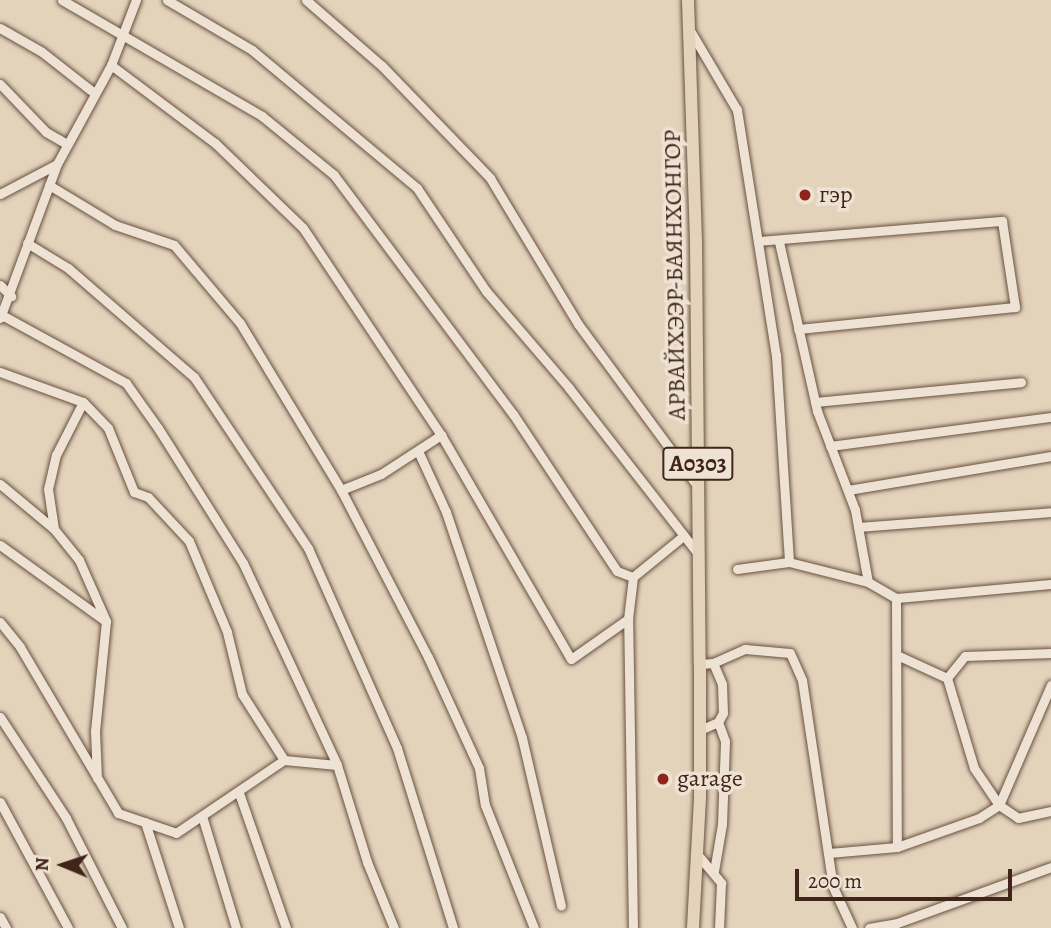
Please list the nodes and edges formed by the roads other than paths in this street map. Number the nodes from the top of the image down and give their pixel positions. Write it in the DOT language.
graph roads {
  1 [pos="62,0"];
  2 [pos="136,0"];
  3 [pos="167,0"];
  4 [pos="306,0"];
  5 [pos="688,0"];
  6 [pos="0,28"];
  7 [pos="691,32"];
  8 [pos="125,34"];
  9 [pos="111,65"];
  10 [pos="0,84"];
  11 [pos="93,92"];
  12 [pos="67,144"];
  13 [pos="57,164"];
  14 [pos="49,185"];
  15 [pos="0,194"];
  16 [pos="758,241"];
  17 [pos="779,242"];
  18 [pos="27,243"];
  19 [pos="0,285"];
  20 [pos="10,296"];
  21 [pos="1,316"];
  22 [pos="798,329"];
  23 [pos="0,372"];
  24 [pos="1021,382"];
  25 [pos="83,402"];
  26 [pos="815,402"];
  27 [pos="1051,417"];
  28 [pos="442,435"];
  29 [pos="830,446"];
  30 [pos="418,451"];
  31 [pos="1051,456"];
  32 [pos="0,484"];
  33 [pos="698,487"];
  34 [pos="341,490"];
  35 [pos="848,490"];
  36 [pos="1051,512"];
  37 [pos="858,527"];
  38 [pos="54,529"];
  39 [pos="682,537"];
  40 [pos="0,545"];
  41 [pos="699,555"];
  42 [pos="789,562"];
  43 [pos="737,569"];
  44 [pos="633,576"];
  45 [pos="868,582"];
  46 [pos="1051,583"];
  47 [pos="896,598"];
  48 [pos="628,619"];
  49 [pos="106,621"];
  50 [pos="0,622"];
  51 [pos="1051,653"];
  52 [pos="899,656"];
  53 [pos="706,663"];
  54 [pos="947,678"];
  55 [pos="1051,685"];
  56 [pos="0,717"];
  57 [pos="718,722"];
  58 [pos="700,730"];
  59 [pos="284,760"];
  60 [pos="337,765"];
  61 [pos="97,779"];
  62 [pos="239,793"];
  63 [pos="0,802"];
  64 [pos="999,804"];
  65 [pos="1051,811"];
  66 [pos="202,816"];
  67 [pos="145,822"];
  68 [pos="897,847"];
  69 [pos="829,853"];
  70 [pos="697,854"];
  71 [pos="1051,867"];
  72 [pos="714,871"];
  73 [pos="561,906"];
  74 [pos="0,917"];
  75 [pos="6,928"];
  76 [pos="68,928"];
  77 [pos="122,928"];
  78 [pos="179,928"];
  79 [pos="236,928"];
  80 [pos="286,928"];
  81 [pos="394,928"];
  82 [pos="453,928"];
  83 [pos="534,928"];
  84 [pos="633,928"];
  85 [pos="693,928"];
  86 [pos="719,928"];
  87 [pos="852,928"];
  88 [pos="869,928"];
  1 -- 8 [label="street"];
  2 -- 8 [label="street"];
  3 -- 39 [label="street"];
  4 -- 33 [label="street"];
  5 -- 7 [label="highway, АРВАЙХЭЭР-БАЯНХОНГОР / A0303"];
  6 -- 11 [label="street"];
  7 -- 16 [label="street"];
  7 -- 33 [label="highway, АРВАЙХЭЭР-БАЯНХОНГОР / A0303"];
  8 -- 9 [label="street"];
  8 -- 44 [label="street"];
  9 -- 11 [label="street"];
  9 -- 28 [label="street"];
  10 -- 12 [label="street"];
  11 -- 12 [label="street"];
  12 -- 13 [label="street"];
  13 -- 14 [label="street"];
  13 -- 15 [label="street"];
  14 -- 18 [label="street"];
  14 -- 34 [label="street"];
  16 -- 17 [label="street"];
  16 -- 42 [label="street"];
  17 -- 22 [label="street"];
  17 -- 22 [label="street"];
  18 -- 20 [label="street"];
  18 -- 82 [label="street"];
  19 -- 20 [label="street"];
  20 -- 21 [label="street"];
  21 -- 60 [label="street"];
  22 -- 26 [label="street"];
  23 -- 25 [label="street"];
  24 -- 26 [label="street"];
  25 -- 38 [label="street"];
  25 -- 59 [label="street"];
  26 -- 29 [label="street"];
  27 -- 29 [label="street"];
  28 -- 30 [label="street"];
  28 -- 48 [label="street"];
  29 -- 35 [label="street"];
  30 -- 34 [label="street"];
  30 -- 73 [label="street"];
  31 -- 35 [label="street"];
  32 -- 38 [label="street"];
  33 -- 41 [label="highway, АРВАЙХЭЭР-БАЯНХОНГОР / A0303"];
  34 -- 83 [label="street"];
  35 -- 37 [label="street"];
  36 -- 37 [label="street"];
  37 -- 45 [label="street"];
  38 -- 49 [label="street"];
  39 -- 41 [label="street"];
  39 -- 44 [label="street"];
  40 -- 49 [label="street"];
  41 -- 53 [label="highway, АРВАЙХЭЭР-БАЯНХОНГОР / A0303"];
  42 -- 43 [label="street"];
  42 -- 45 [label="street"];
  44 -- 48 [label="street"];
  45 -- 47 [label="street"];
  46 -- 47 [label="street"];
  47 -- 52 [label="street"];
  48 -- 84 [label="street"];
  49 -- 61 [label="street"];
  50 -- 61 [label="street"];
  51 -- 54 [label="street"];
  52 -- 54 [label="street"];
  52 -- 68 [label="street"];
  53 -- 57 [label="street"];
  53 -- 58 [label="highway, АРВАЙХЭЭР-БАЯНХОНГОР / A0303"];
  53 -- 69 [label="street"];
  54 -- 64 [label="street"];
  55 -- 64 [label="street"];
  56 -- 77 [label="street"];
  57 -- 58 [label="street"];
  57 -- 72 [label="street"];
  58 -- 70 [label="highway, АРВАЙХЭЭР-БАЯНХОНГОР / A0303"];
  59 -- 60 [label="street"];
  59 -- 62 [label="street"];
  60 -- 81 [label="street"];
  61 -- 67 [label="street"];
  62 -- 66 [label="street"];
  62 -- 80 [label="street"];
  63 -- 76 [label="street"];
  64 -- 65 [label="street"];
  64 -- 68 [label="street"];
  66 -- 67 [label="street"];
  66 -- 79 [label="street"];
  67 -- 78 [label="street"];
  68 -- 69 [label="street"];
  69 -- 87 [label="street"];
  70 -- 72 [label="street"];
  70 -- 85 [label="highway, АРВАЙХЭЭР-БАЯНХОНГОР / A0303"];
  71 -- 88 [label="street"];
  72 -- 86 [label="street"];
  74 -- 75 [label="street"];
}
